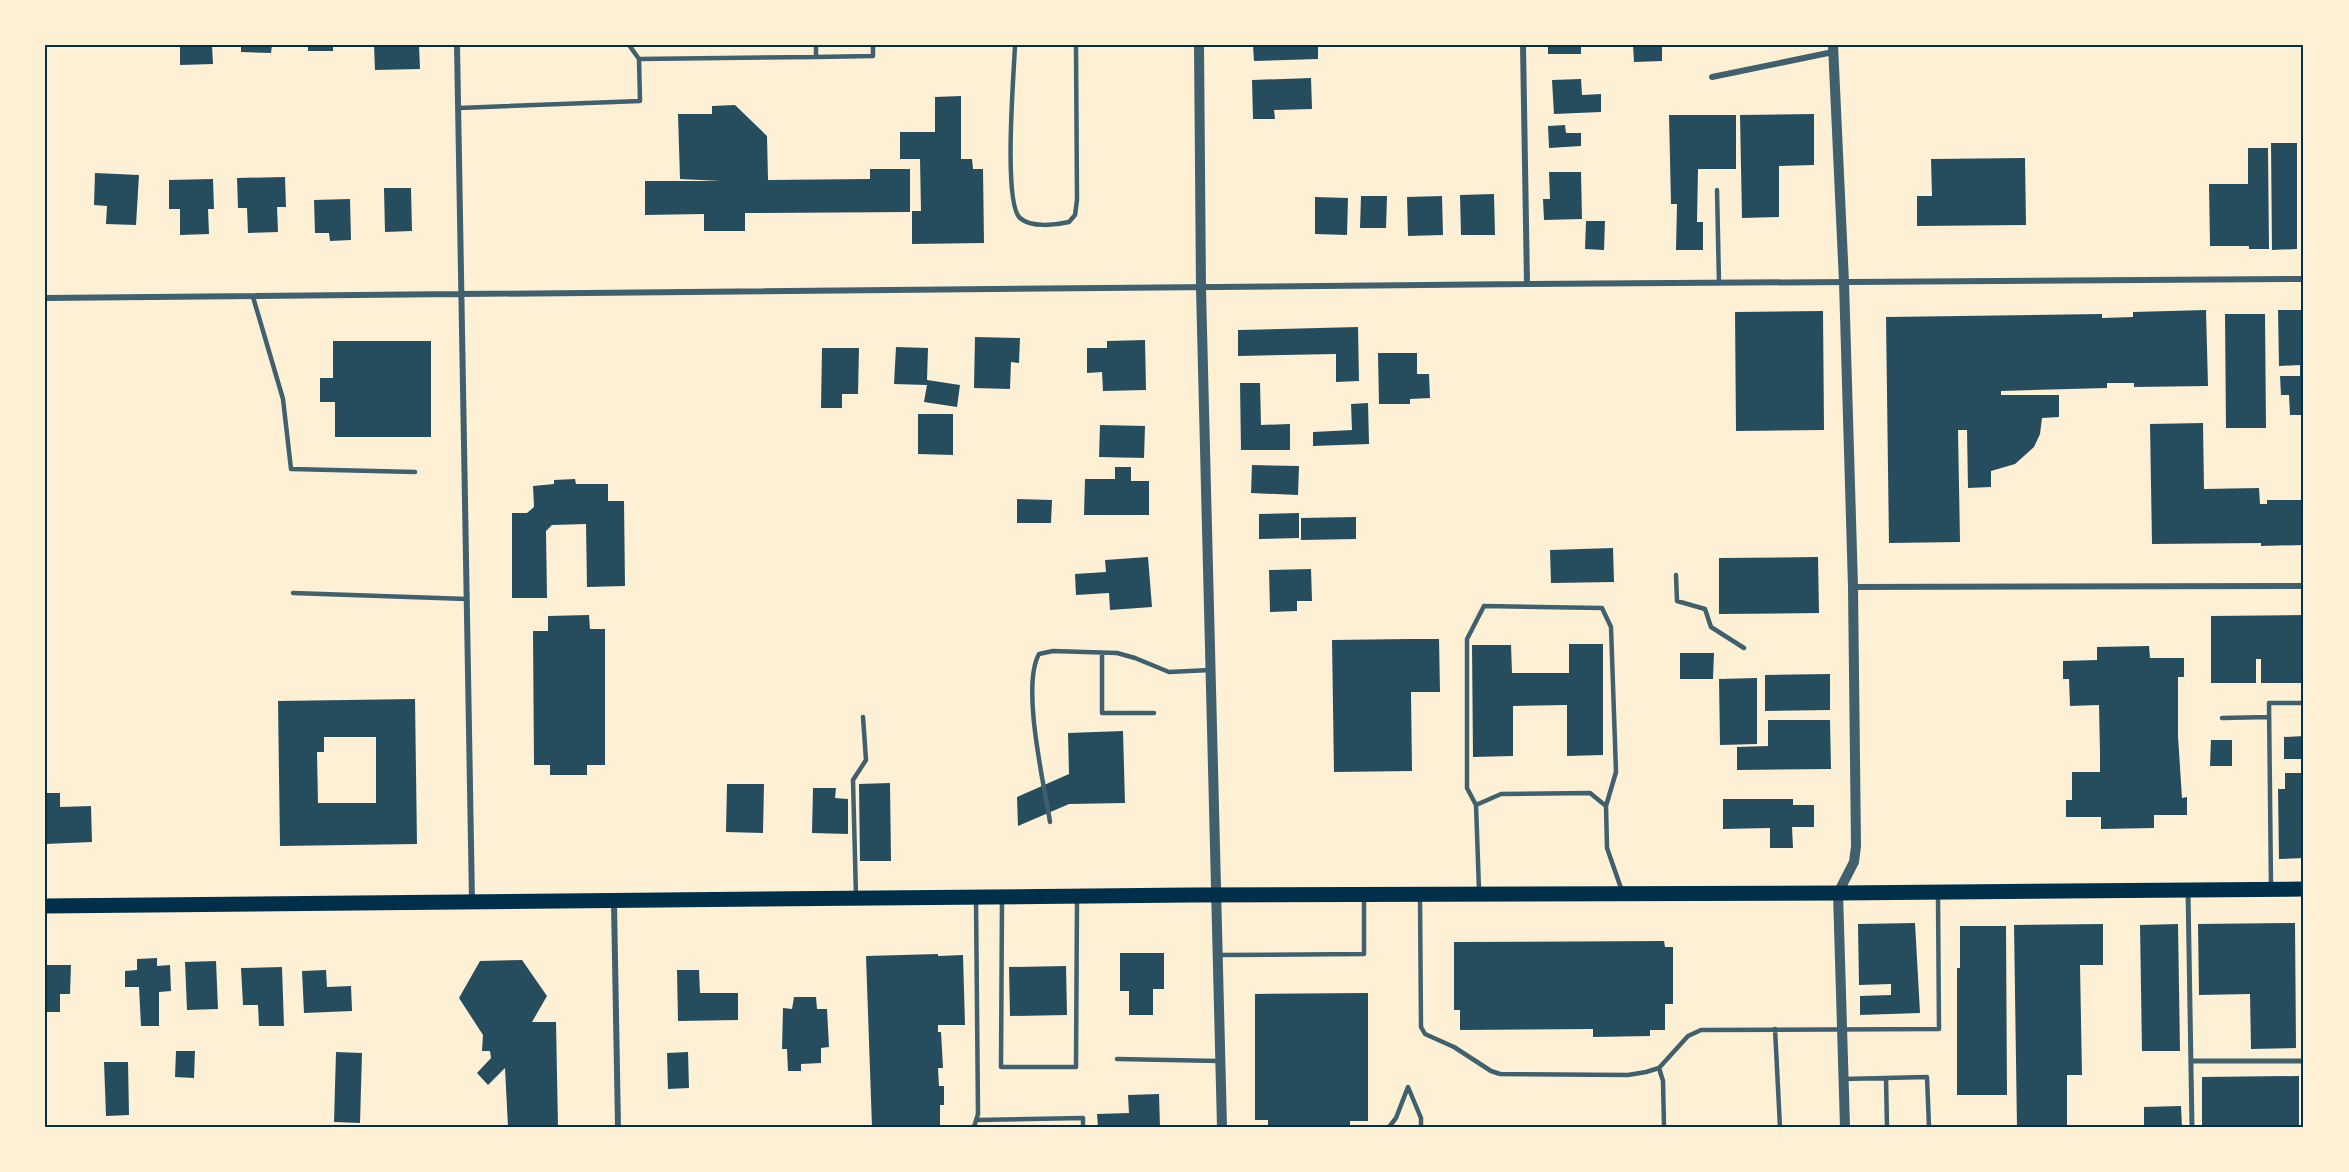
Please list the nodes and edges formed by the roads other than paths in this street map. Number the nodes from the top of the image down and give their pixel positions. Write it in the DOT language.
graph roads {
  1 [pos="457,45"];
  2 [pos="629,45"];
  3 [pos="816,45"];
  4 [pos="873,45"];
  5 [pos="1015,45"];
  6 [pos="1076,45"];
  7 [pos="1199,45"];
  8 [pos="1523,45"];
  9 [pos="1833,49"];
  10 [pos="816,57"];
  11 [pos="639,59"];
  12 [pos="1712,77"];
  13 [pos="459,108"];
  14 [pos="1717,190"];
  15 [pos="2304,279"];
  16 [pos="1844,282"];
  17 [pos="1719,283"];
  18 [pos="1527,284"];
  19 [pos="1201,289"];
  20 [pos="462,295"];
  21 [pos="253,297"];
  22 [pos="45,298"];
  23 [pos="415,472"];
  24 [pos="1676,575"];
  25 [pos="2304,586"];
  26 [pos="1853,587"];
  27 [pos="293,593"];
  28 [pos="468,599"];
  29 [pos="1744,648"];
  30 [pos="1102,653"];
  31 [pos="1210,670"];
  32 [pos="2304,703"];
  33 [pos="1154,713"];
  34 [pos="863,717"];
  35 [pos="2269,717"];
  36 [pos="2222,718"];
  37 [pos="1476,805"];
  38 [pos="1605,806"];
  39 [pos="1050,822"];
  40 [pos="2304,888"];
  41 [pos="2271,889"];
  42 [pos="2188,890"];
  43 [pos="1938,892"];
  44 [pos="1838,893"];
  45 [pos="1364,894"];
  46 [pos="1420,894"];
  47 [pos="1479,894"];
  48 [pos="1623,894"];
  49 [pos="1215,895"];
  50 [pos="1077,896"];
  51 [pos="976,897"];
  52 [pos="1002,897"];
  53 [pos="856,898"];
  54 [pos="614,900"];
  55 [pos="472,902"];
  56 [pos="45,906"];
  57 [pos="1217,955"];
  58 [pos="1841,1028"];
  59 [pos="1775,1029"];
  60 [pos="1117,1059"];
  61 [pos="1220,1061"];
  62 [pos="2191,1061"];
  63 [pos="2304,1061"];
  64 [pos="1659,1068"];
  65 [pos="1886,1078"];
  66 [pos="1843,1079"];
  67 [pos="976,1120"];
  68 [pos="618,1127"];
  69 [pos="974,1127"];
  70 [pos="1083,1127"];
  71 [pos="1222,1127"];
  72 [pos="1389,1127"];
  73 [pos="1421,1127"];
  74 [pos="1664,1127"];
  75 [pos="1780,1127"];
  76 [pos="1845,1127"];
  77 [pos="1887,1127"];
  78 [pos="1929,1127"];
  79 [pos="2192,1127"];
  1 -- 13 [label="street"];
  2 -- 11 [label="lane"];
  3 -- 10 [label="lane"];
  4 -- 10 [label="lane"];
  5 -- 6 [label="lane"];
  7 -- 19 [label="street"];
  8 -- 18 [label="street"];
  9 -- 12 [label="street"];
  9 -- 16 [label="street"];
  10 -- 11 [label="lane"];
  11 -- 13 [label="lane"];
  13 -- 20 [label="street"];
  14 -- 17 [label="lane"];
  15 -- 16 [label="street"];
  16 -- 17 [label="street"];
  16 -- 26 [label="street"];
  17 -- 18 [label="street"];
  18 -- 19 [label="street"];
  19 -- 20 [label="street"];
  19 -- 31 [label="street"];
  20 -- 21 [label="street"];
  20 -- 28 [label="street"];
  21 -- 22 [label="street"];
  21 -- 23 [label="lane"];
  24 -- 29 [label="lane"];
  25 -- 26 [label="street"];
  26 -- 44 [label="street"];
  27 -- 28 [label="lane"];
  28 -- 55 [label="street"];
  30 -- 31 [label="lane"];
  30 -- 33 [label="lane"];
  30 -- 39 [label="lane"];
  31 -- 49 [label="street"];
  32 -- 35 [label="lane"];
  34 -- 53 [label="lane"];
  35 -- 36 [label="lane"];
  35 -- 41 [label="lane"];
  37 -- 38 [label="lane"];
  37 -- 38 [label="lane"];
  37 -- 47 [label="lane"];
  38 -- 48 [label="lane"];
  40 -- 41 [label="main road"];
  41 -- 42 [label="main road"];
  42 -- 43 [label="main road"];
  42 -- 62 [label="street"];
  43 -- 44 [label="main road"];
  43 -- 58 [label="lane"];
  44 -- 48 [label="main road"];
  44 -- 58 [label="street"];
  45 -- 46 [label="main road"];
  45 -- 49 [label="main road"];
  45 -- 57 [label="lane"];
  46 -- 47 [label="main road"];
  46 -- 64 [label="lane"];
  47 -- 48 [label="main road"];
  49 -- 50 [label="main road"];
  49 -- 57 [label="street"];
  50 -- 52 [label="main road"];
  50 -- 52 [label="lane"];
  51 -- 52 [label="main road"];
  51 -- 53 [label="main road"];
  51 -- 67 [label="lane"];
  53 -- 54 [label="main road"];
  54 -- 55 [label="main road"];
  54 -- 68 [label="street"];
  55 -- 56 [label="main road"];
  57 -- 61 [label="street"];
  58 -- 59 [label="lane"];
  58 -- 66 [label="street"];
  59 -- 64 [label="lane"];
  59 -- 75 [label="lane"];
  60 -- 61 [label="lane"];
  61 -- 71 [label="street"];
  62 -- 63 [label="street"];
  62 -- 79 [label="street"];
  64 -- 74 [label="lane"];
  65 -- 66 [label="lane"];
  65 -- 77 [label="lane"];
  65 -- 78 [label="lane"];
  66 -- 76 [label="street"];
  67 -- 69 [label="lane"];
  67 -- 70 [label="lane"];
  72 -- 73 [label="lane"];
}
